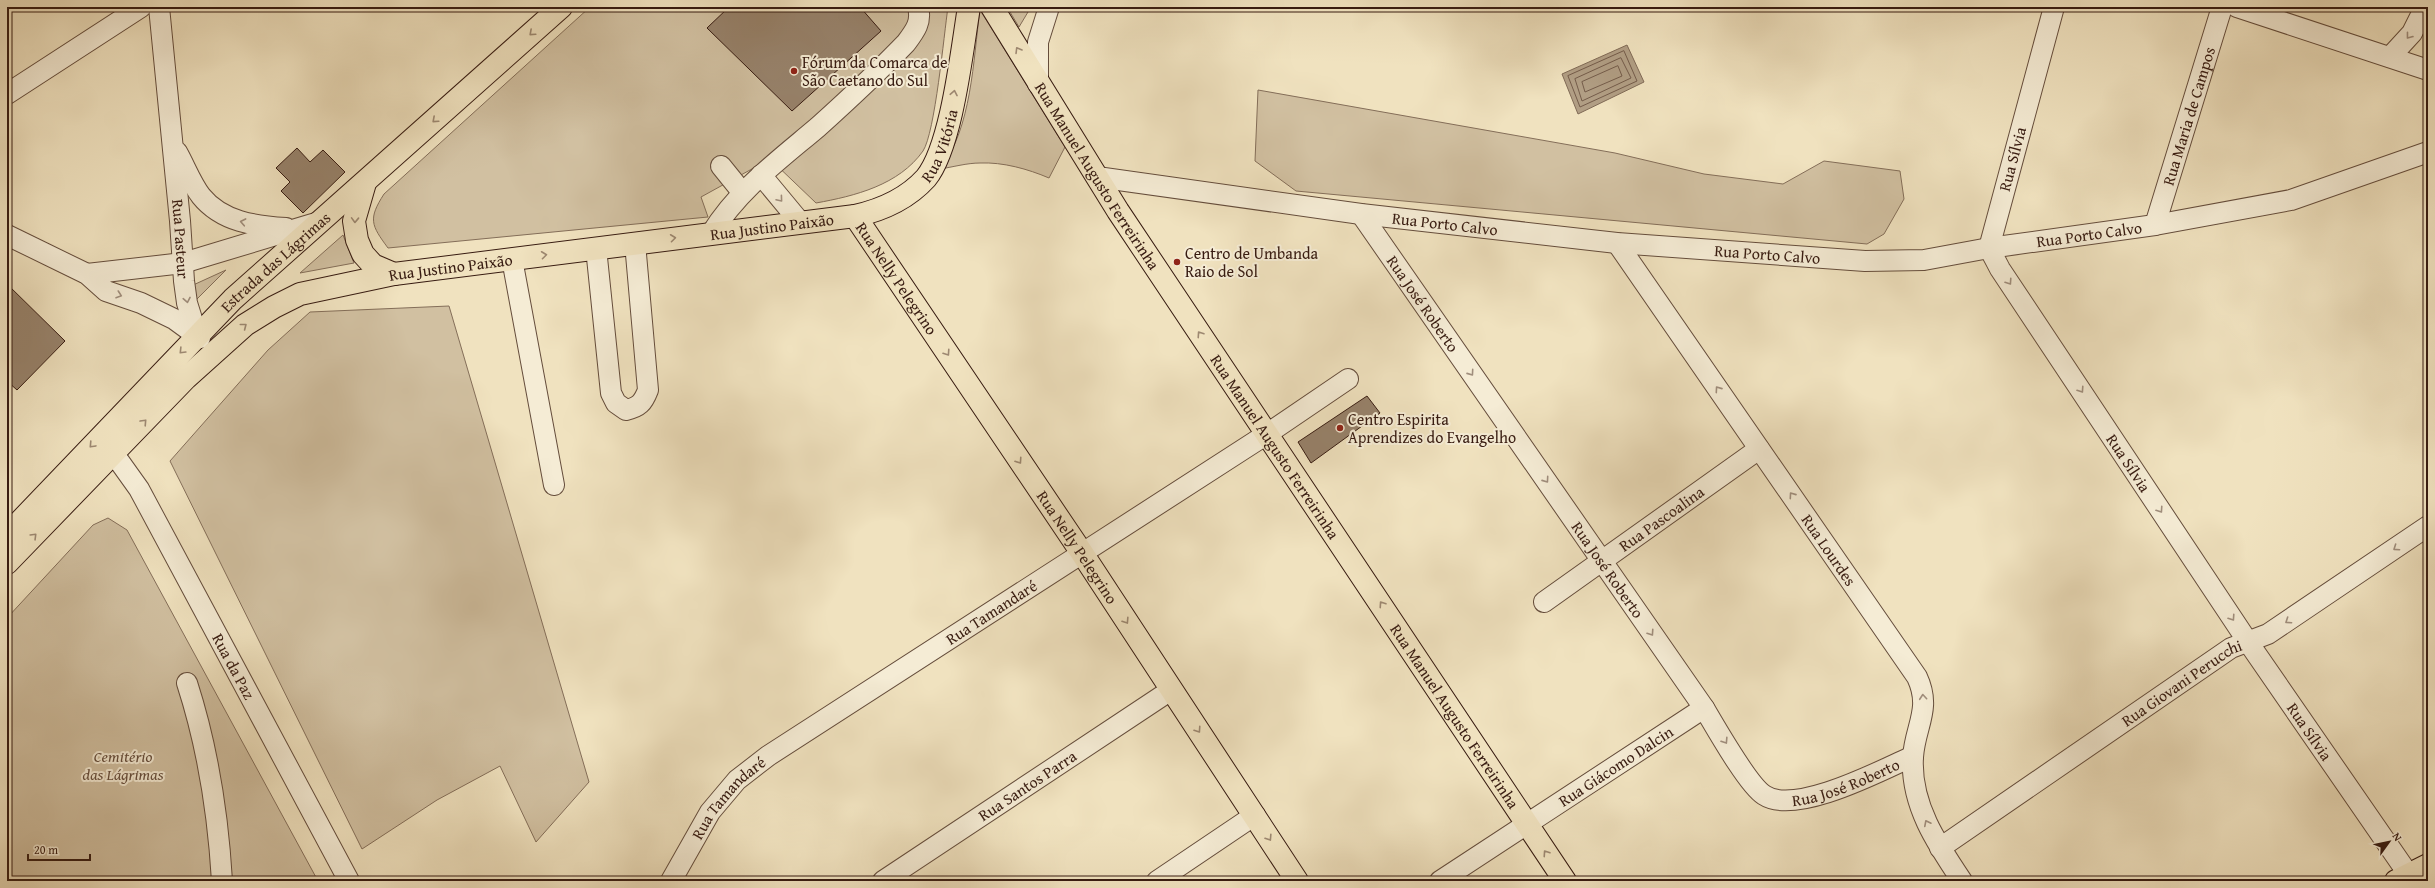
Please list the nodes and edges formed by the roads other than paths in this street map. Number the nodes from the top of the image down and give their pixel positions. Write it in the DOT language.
graph roads {
  1 [pos="140,7"];
  2 [pos="159,7"];
  3 [pos="561,7"];
  4 [pos="918,7"];
  5 [pos="969,7"];
  6 [pos="992,7"];
  7 [pos="1049,7"];
  8 [pos="2054,7"];
  9 [pos="2222,7"];
  10 [pos="2237,7"];
  11 [pos="2424,12"];
  12 [pos="2390,57"];
  13 [pos="2428,70"];
  14 [pos="1038,84"];
  15 [pos="7,94"];
  16 [pos="172,142"];
  17 [pos="2428,152"];
  18 [pos="721,166"];
  19 [pos="761,175"];
  20 [pos="1097,176"];
  21 [pos="365,183"];
  22 [pos="742,192"];
  23 [pos="1362,214"];
  24 [pos="854,216"];
  25 [pos="319,222"];
  26 [pos="800,222"];
  27 [pos="2155,225"];
  28 [pos="295,229"];
  29 [pos="7,234"];
  30 [pos="711,234"];
  31 [pos="635,243"];
  32 [pos="1617,243"];
  33 [pos="596,248"];
  34 [pos="1989,248"];
  35 [pos="512,259"];
  36 [pos="183,263"];
  37 [pos="87,274"];
  38 [pos="394,274"];
  39 [pos="197,335"];
  40 [pos="215,352"];
  41 [pos="1348,380"];
  42 [pos="1267,434"];
  43 [pos="1759,449"];
  44 [pos="114,454"];
  45 [pos="554,485"];
  46 [pos="2428,526"];
  47 [pos="7,535"];
  48 [pos="1082,553"];
  49 [pos="1603,562"];
  50 [pos="7,563"];
  51 [pos="1544,602"];
  52 [pos="2248,642"];
  53 [pos="187,683"];
  54 [pos="1171,690"];
  55 [pos="1704,708"];
  56 [pos="1913,756"];
  57 [pos="1255,815"];
  58 [pos="1528,823"];
  59 [pos="1940,848"];
  60 [pos="2428,864"];
  61 [pos="2406,879"];
  62 [pos="222,881"];
  63 [pos="349,881"];
  64 [pos="671,881"];
  65 [pos="883,881"];
  66 [pos="1157,881"];
  67 [pos="1297,881"];
  68 [pos="1440,881"];
  69 [pos="1565,881"];
  70 [pos="1962,881"];
  1 -- 15 [label="street"];
  2 -- 16 [label="street, Rua Pasteur"];
  3 -- 21 [label="main road, Estrada das Lágrimas, one-way"];
  4 -- 19 [label="street"];
  24 -- 5 [label="main road, Rua Vitória, one-way"];
  14 -- 6 [label="main road, Rua Manuel Augusto Ferreirinha, one-way"];
  7 -- 14 [label="street"];
  8 -- 34 [label="street, Rua Sílvia"];
  9 -- 27 [label="street, Rua Maria de Campos"];
  10 -- 12 [label="street"];
  11 -- 12 [label="street, one-way"];
  12 -- 13 [label="street"];
  14 -- 20 [label="main road, Rua Manuel Augusto Ferreirinha"];
  28 -- 16 [label="street, Rua Pasteur, one-way"];
  16 -- 36 [label="street, Rua Pasteur"];
  17 -- 27 [label="street, Rua Porto Calvo"];
  18 -- 22 [label="street"];
  19 -- 22 [label="street"];
  19 -- 26 [label="street, one-way"];
  20 -- 23 [label="street, Rua Porto Calvo"];
  42 -- 20 [label="main road, Rua Manuel Augusto Ferreirinha, one-way"];
  21 -- 25 [label="main road, Estrada das Lágrimas"];
  21 -- 38 [label="main road, one-way"];
  22 -- 30 [label="street"];
  23 -- 32 [label="street, Rua Porto Calvo"];
  23 -- 49 [label="street, Rua José Roberto, one-way"];
  24 -- 26 [label="main road, Rua Justino Paixão"];
  24 -- 48 [label="main road, Rua Nelly Pelegrino, one-way"];
  25 -- 28 [label="street"];
  25 -- 39 [label="main road, Estrada das Lágrimas"];
  26 -- 30 [label="main road, Rua Justino Paixão"];
  27 -- 34 [label="street, Rua Porto Calvo"];
  28 -- 36 [label="street"];
  29 -- 37 [label="street"];
  31 -- 30 [label="main road, Rua Justino Paixão, one-way"];
  31 -- 33 [label="main road, Rua Justino Paixão"];
  31 -- 33 [label="street"];
  32 -- 34 [label="street, Rua Porto Calvo"];
  43 -- 32 [label="street, Rua Lourdes, one-way"];
  35 -- 33 [label="main road, Rua Justino Paixão, one-way"];
  34 -- 52 [label="street, Rua Sílvia, one-way"];
  35 -- 38 [label="main road, Rua Justino Paixão"];
  35 -- 45 [label="street"];
  36 -- 37 [label="street"];
  36 -- 39 [label="street, Rua Pasteur, one-way"];
  37 -- 39 [label="street, one-way"];
  40 -- 38 [label="main road, Rua Justino Paixão, one-way"];
  39 -- 40 [label="street"];
  39 -- 47 [label="main road, Estrada das Lágrimas, one-way"];
  44 -- 40 [label="main road, one-way"];
  41 -- 42 [label="street, Rua Tamandaré"];
  42 -- 48 [label="street, Rua Tamandaré"];
  58 -- 42 [label="main road, Rua Manuel Augusto Ferreirinha, one-way"];
  43 -- 49 [label="street, Rua Pascoalina"];
  56 -- 43 [label="street, Rua Lourdes, one-way"];
  50 -- 44 [label="main road, one-way"];
  44 -- 63 [label="street, Rua da Paz"];
  46 -- 52 [label="street, Rua Giovani Perucchi, one-way"];
  48 -- 54 [label="main road, Rua Nelly Pelegrino, one-way"];
  48 -- 64 [label="street, Rua Tamandaré"];
  49 -- 51 [label="street, Rua Pascoalina"];
  49 -- 55 [label="street, Rua José Roberto, one-way"];
  52 -- 59 [label="street, Rua Giovani Perucchi"];
  52 -- 61 [label="street, Rua Sílvia"];
  53 -- 62 [label="street"];
  54 -- 57 [label="main road, Rua Nelly Pelegrino, one-way"];
  54 -- 65 [label="street, Rua Santos Parra"];
  55 -- 56 [label="street, Rua José Roberto, one-way"];
  55 -- 58 [label="street, Rua Giácomo Dalcin"];
  59 -- 56 [label="street, Rua Lourdes, one-way"];
  57 -- 66 [label="street"];
  57 -- 67 [label="main road, Rua Nelly Pelegrino, one-way"];
  58 -- 68 [label="street, Rua Giácomo Dalcin"];
  69 -- 58 [label="main road, Rua Manuel Augusto Ferreirinha, one-way"];
  59 -- 70 [label="street, Rua Lourdes"];
  60 -- 61 [label="main road"];
}
